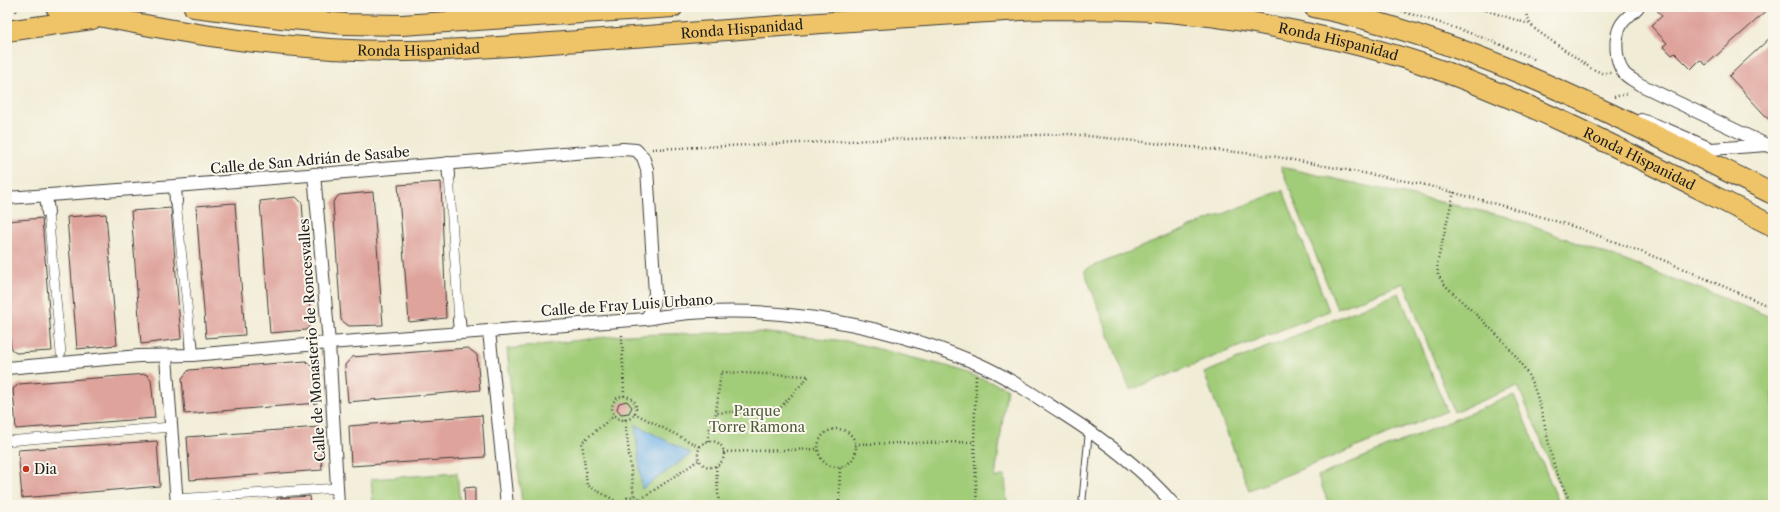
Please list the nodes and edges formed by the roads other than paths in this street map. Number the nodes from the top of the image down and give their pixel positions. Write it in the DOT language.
graph roads {
  1 [pos="56,7"];
  2 [pos="673,7"];
  3 [pos="1314,7"];
  4 [pos="1638,7"];
  5 [pos="200,8"];
  6 [pos="103,17"];
  7 [pos="7,30"];
  8 [pos="1610,105"];
  9 [pos="1771,145"];
  10 [pos="448,163"];
  11 [pos="314,174"];
  12 [pos="449,176"];
  13 [pos="175,186"];
  14 [pos="1773,194"];
  15 [pos="46,195"];
  16 [pos="7,198"];
  17 [pos="176,202"];
  18 [pos="48,213"];
  19 [pos="1773,226"];
  20 [pos="655,293"];
  21 [pos="674,313"];
  22 [pos="646,318"];
  23 [pos="460,320"];
  24 [pos="489,330"];
  25 [pos="460,333"];
  26 [pos="191,342"];
  27 [pos="329,343"];
  28 [pos="192,355"];
  29 [pos="166,357"];
  30 [pos="61,358"];
  31 [pos="7,368"];
  32 [pos="171,427"];
  33 [pos="1089,430"];
  34 [pos="7,441"];
  35 [pos="338,488"];
  36 [pos="177,502"];
  37 [pos="338,505"];
  38 [pos="507,505"];
  39 [pos="1082,505"];
  40 [pos="1174,505"];
  1 -- 6 [label="highway, Ronda Hispanidad"];
  2 -- 5 [label="highway, Ronda Hispanidad"];
  3 -- 8 [label="highway, Ronda Hispanidad"];
  4 -- 9 [label="street"];
  6 -- 7 [label="highway"];
  6 -- 19 [label="highway, Ronda Hispanidad"];
  8 -- 9 [label="street, Ronda Hispanidad"];
  8 -- 14 [label="highway, Ronda Hispanidad"];
  10 -- 11 [label="street, Calle de San Adrián de Sasabe"];
  10 -- 12 [label="street"];
  10 -- 20 [label="street, Calle de San Adrián de Sasabe"];
  11 -- 13 [label="street, Calle de San Adrián de Sasabe"];
  11 -- 27 [label="street, Calle de Monasterio de Roncesvalles"];
  12 -- 23 [label="street"];
  13 -- 15 [label="street, Calle de San Adrián de Sasabe"];
  13 -- 17 [label="street"];
  15 -- 16 [label="street, Calle de San Adrián de Sasabe"];
  15 -- 18 [label="street"];
  17 -- 26 [label="street"];
  18 -- 30 [label="street"];
  20 -- 21 [label="street"];
  20 -- 22 [label="street"];
  21 -- 22 [label="street, Calle de Fray Luis Urbano"];
  21 -- 33 [label="street, Calle de Fray Luis Urbano"];
  22 -- 24 [label="street, Calle de Fray Luis Urbano"];
  23 -- 25 [label="street"];
  24 -- 25 [label="street, Calle de Fray Luis Urbano"];
  24 -- 38 [label="street"];
  25 -- 27 [label="street, Calle de Fray Luis Urbano"];
  26 -- 28 [label="street"];
  27 -- 28 [label="street, Calle de Fray Luis Urbano"];
  27 -- 35 [label="street, Calle de Monasterio de Roncesvalles"];
  28 -- 29 [label="street, Calle de Fray Luis Urbano"];
  29 -- 30 [label="street, Calle de Fray Luis Urbano"];
  29 -- 32 [label="street"];
  30 -- 31 [label="street, Calle de Fray Luis Urbano"];
  32 -- 34 [label="street"];
  32 -- 36 [label="street"];
  33 -- 39 [label="lane"];
  33 -- 40 [label="street, Calle de Fray Luis Urbano"];
  35 -- 36 [label="street"];
  35 -- 37 [label="street, Calle de Monasterio de Roncesvalles"];
}
